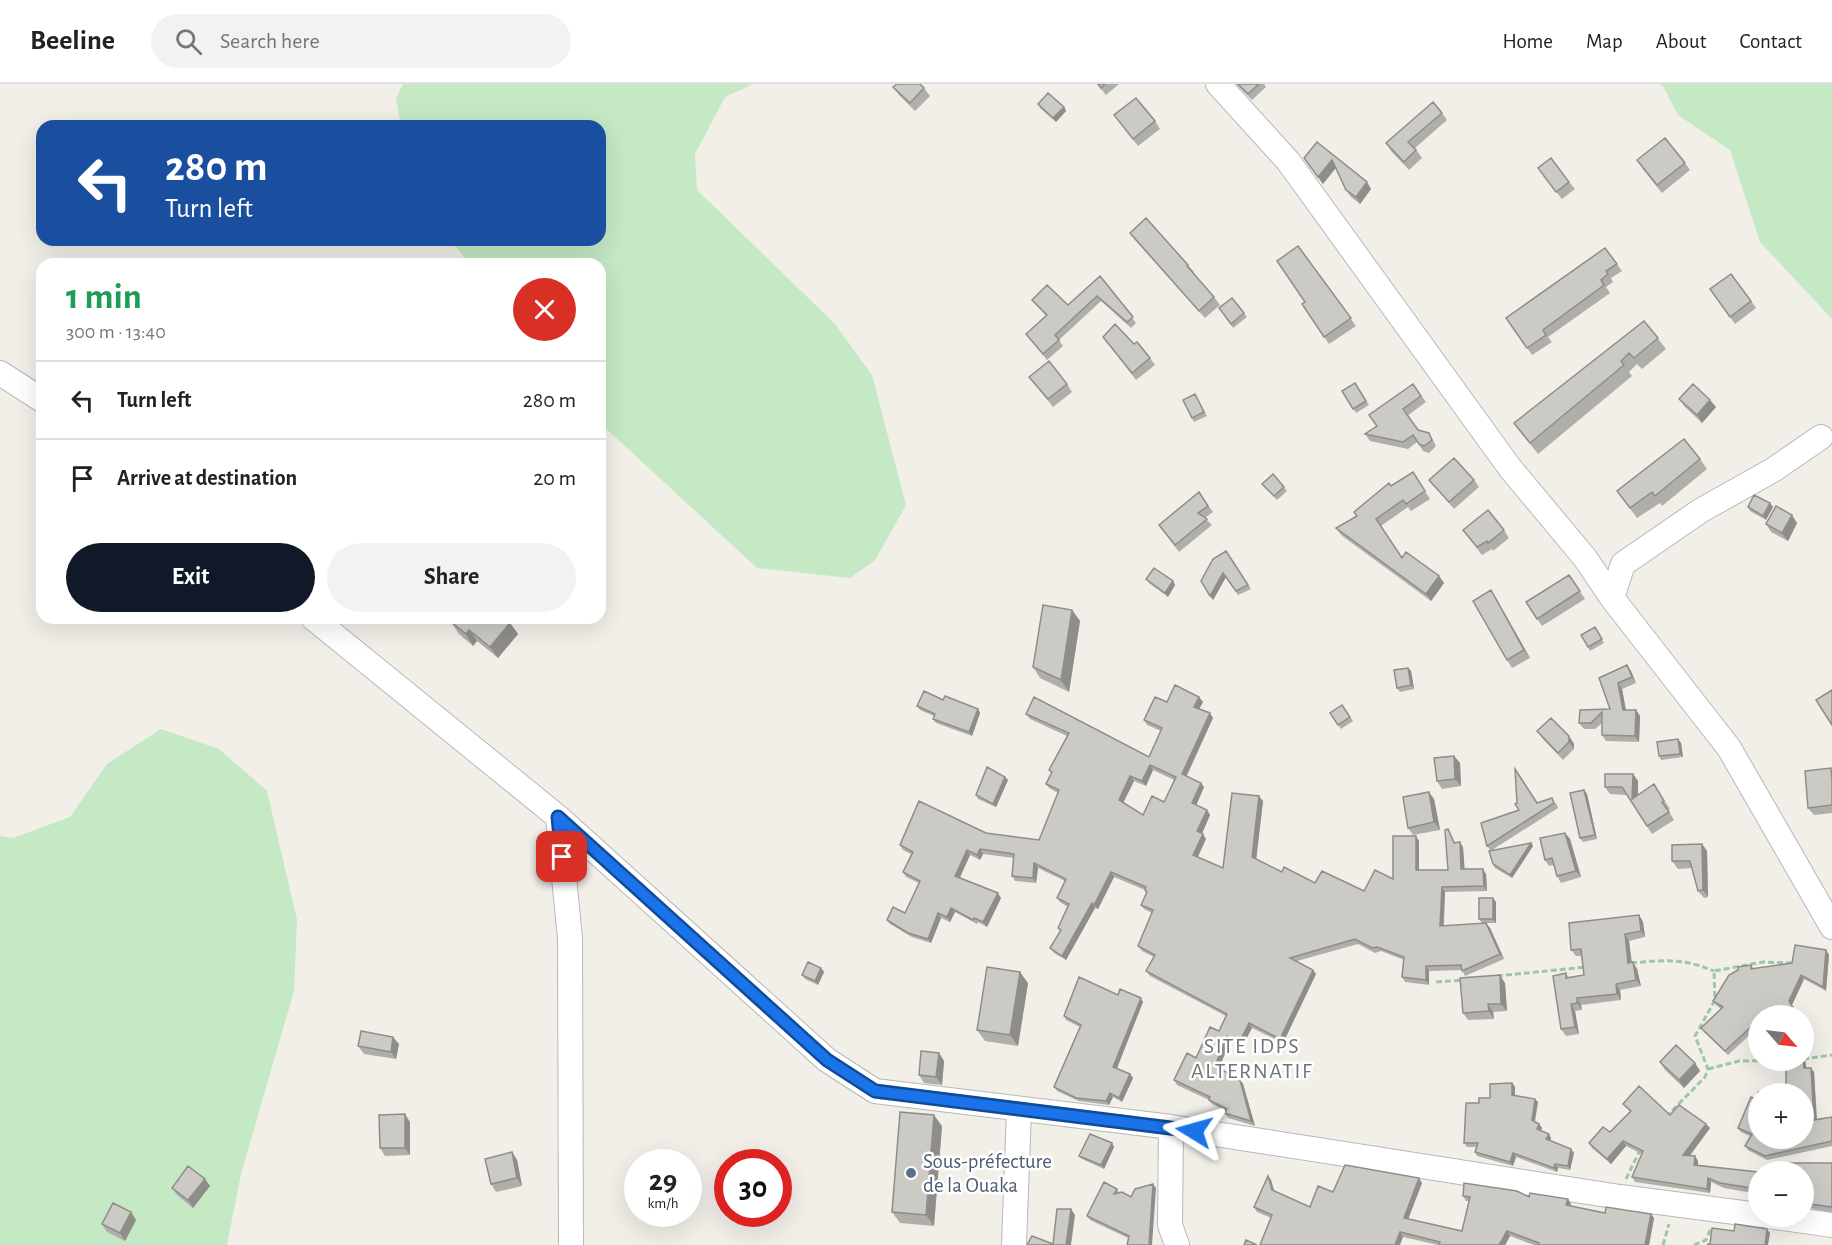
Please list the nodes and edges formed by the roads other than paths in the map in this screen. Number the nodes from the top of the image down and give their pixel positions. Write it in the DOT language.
graph roads {
  1 [pos="1218,84"];
  2 [pos="0,373"];
  3 [pos="36,395"];
  4 [pos="1821,437"];
  5 [pos="1612,598"];
  6 [pos="320,624"];
  7 [pos="558,817"];
  8 [pos="1832,927"];
  9 [pos="1019,1110"];
  10 [pos="1171,1127"];
  11 [pos="1748,1214"];
  12 [pos="1814,1222"];
  13 [pos="1832,1225"];
  14 [pos="571,1245"];
  15 [pos="1014,1245"];
  16 [pos="1177,1245"];
  1 -- 5 [label="street"];
  2 -- 3 [label="street"];
  4 -- 5 [label="street"];
  5 -- 8 [label="street"];
  6 -- 7 [label="street"];
  7 -- 9 [label="street"];
  7 -- 14 [label="street"];
  9 -- 10 [label="street"];
  9 -- 15 [label="street"];
  10 -- 11 [label="street"];
  10 -- 16 [label="street"];
  12 -- 13 [label="street"];
}
